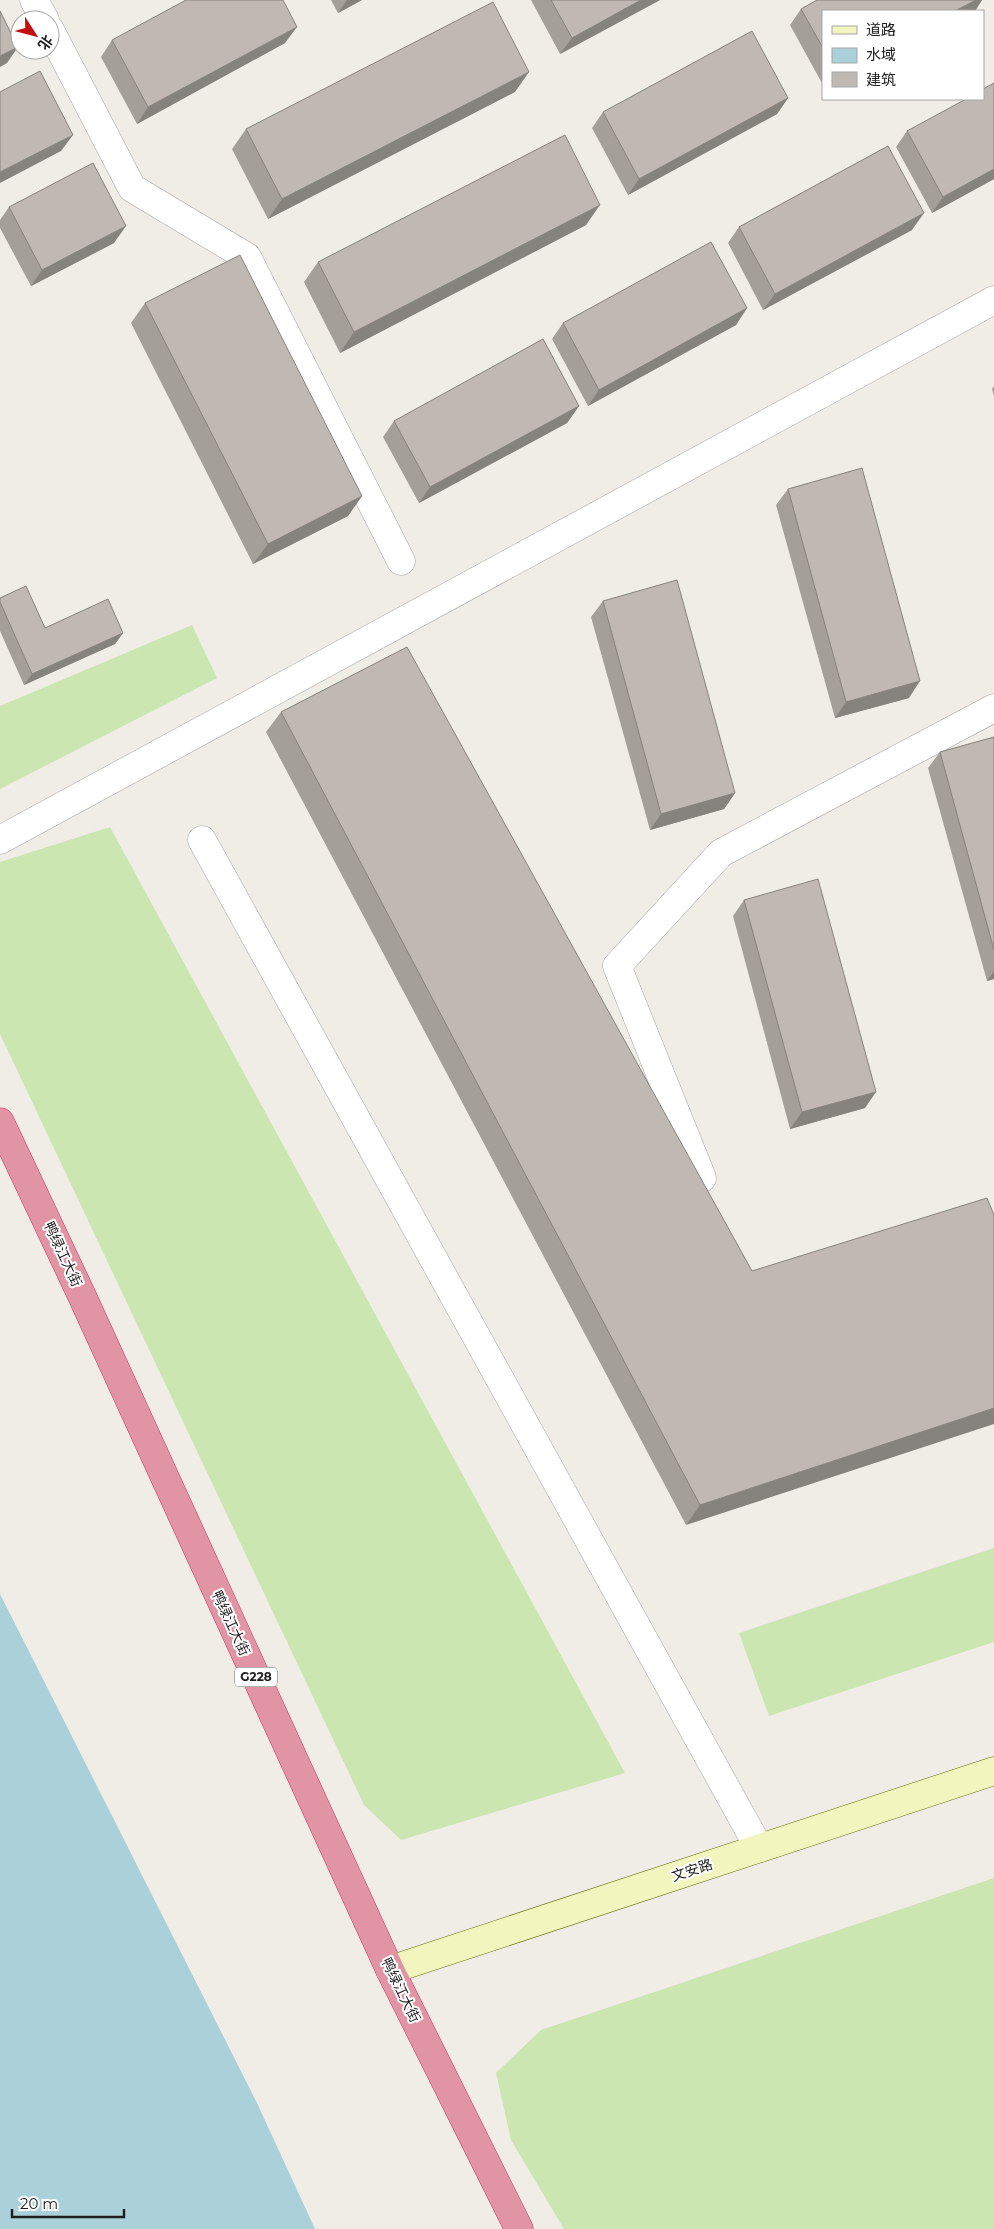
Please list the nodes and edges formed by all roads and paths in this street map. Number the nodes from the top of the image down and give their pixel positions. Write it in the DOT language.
graph roads {
  1 [pos="60,49"];
  2 [pos="994,300"];
  3 [pos="401,561"];
  4 [pos="994,708"];
  5 [pos="0,840"];
  6 [pos="202,840"];
  7 [pos="0,1122"];
  8 [pos="702,1178"];
  9 [pos="994,1771"];
  10 [pos="759,1848"];
  11 [pos="390,1970"];
  12 [pos="519,2229"];
  1 -- 3 [label="street"];
  2 -- 5 [label="street"];
  4 -- 8 [label="street"];
  6 -- 10 [label="street"];
  7 -- 11 [label="highway, 鸭绿江大街 / G228"];
  9 -- 10 [label="main road, 文安路"];
  10 -- 11 [label="main road, 文安路"];
  11 -- 12 [label="highway, 鸭绿江大街 / G228"];
}
